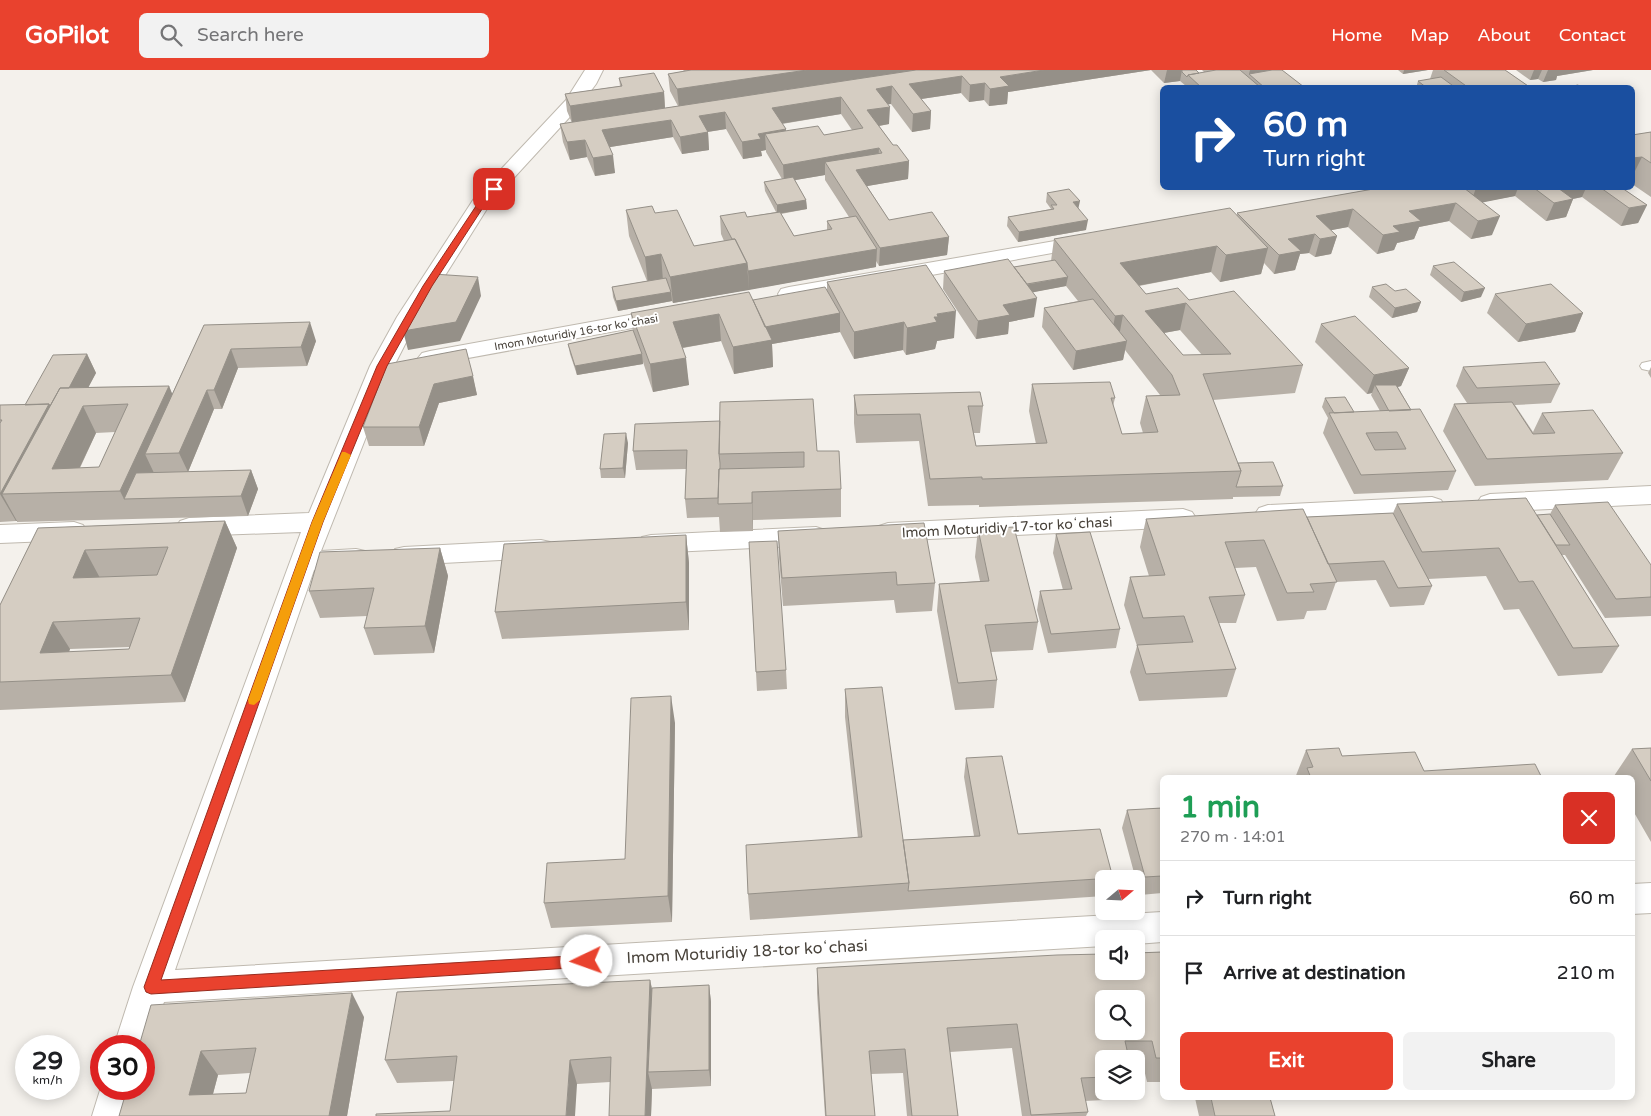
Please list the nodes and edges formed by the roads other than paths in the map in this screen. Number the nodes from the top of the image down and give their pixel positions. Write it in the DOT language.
graph roads {
  1 [pos="594,70"];
  2 [pos="570,132"];
  3 [pos="541,137"];
  4 [pos="1107,238"];
  5 [pos="774,297"];
  6 [pos="686,312"];
  7 [pos="382,366"];
  8 [pos="1651,495"];
  9 [pos="1242,515"];
  10 [pos="1212,516"];
  11 [pos="318,522"];
  12 [pos="169,528"];
  13 [pos="99,530"];
  14 [pos="0,534"];
  15 [pos="623,545"];
  16 [pos="563,548"];
  17 [pos="304,561"];
  18 [pos="1651,898"];
  19 [pos="1635,899"];
  20 [pos="1160,927"];
  21 [pos="151,987"];
  22 [pos="136,1035"];
  23 [pos="116,1100"];
  24 [pos="111,1116"];
  1 -- 3 [label="street"];
  2 -- 3 [label="street"];
  3 -- 7 [label="street"];
  4 -- 5 [label="street"];
  6 -- 7 [label="street, Imom Moturidiy 16-tor koʻchasi"];
  7 -- 11 [label="street"];
  8 -- 9 [label="street"];
  10 -- 15 [label="street, Imom Moturidiy 17-tor koʻchasi"];
  11 -- 12 [label="street"];
  11 -- 17 [label="street"];
  13 -- 14 [label="street"];
  16 -- 17 [label="street"];
  17 -- 21 [label="street"];
  18 -- 19 [label="street"];
  20 -- 21 [label="street, Imom Moturidiy 18-tor koʻchasi"];
  21 -- 22 [label="street"];
  23 -- 24 [label="street"];
}
